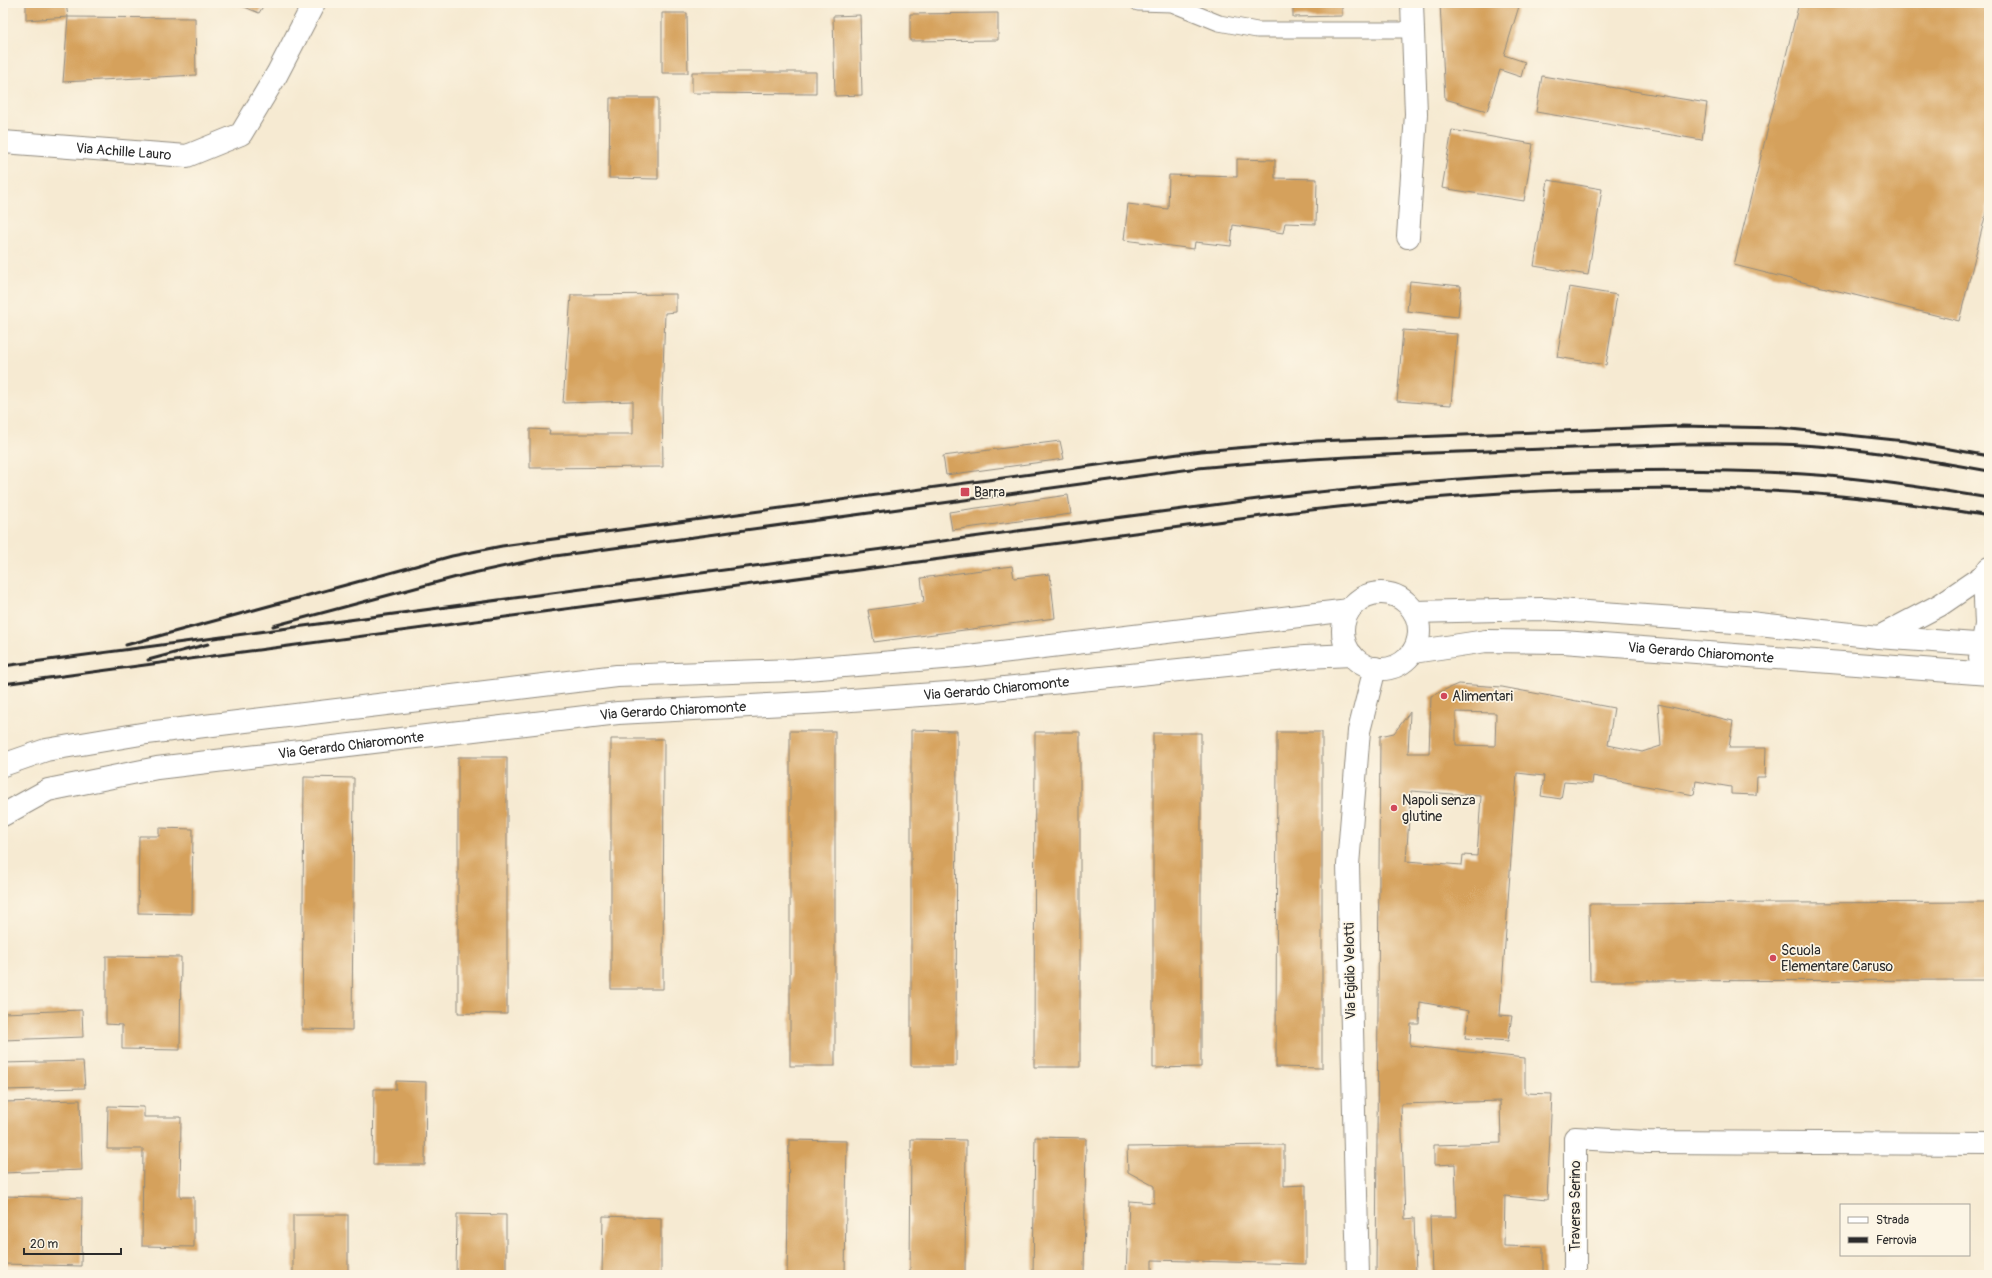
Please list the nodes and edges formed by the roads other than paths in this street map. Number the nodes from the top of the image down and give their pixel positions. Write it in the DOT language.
graph roads {
  1 [pos="314,3"];
  2 [pos="1138,3"];
  3 [pos="1412,3"];
  4 [pos="1413,30"];
  5 [pos="3,142"];
  6 [pos="1408,237"];
  7 [pos="1986,572"];
  8 [pos="1349,610"];
  9 [pos="1414,612"];
  10 [pos="1987,633"];
  11 [pos="1878,637"];
  12 [pos="1413,652"];
  13 [pos="1352,655"];
  14 [pos="1375,668"];
  15 [pos="1984,673"];
  16 [pos="3,765"];
  17 [pos="3,814"];
  18 [pos="1989,1144"];
  19 [pos="1358,1275"];
  20 [pos="1575,1275"];
  1 -- 5 [label="street, Via Achille Lauro"];
  2 -- 4 [label="lane"];
  3 -- 4 [label="street"];
  4 -- 6 [label="street"];
  7 -- 10 [label="street"];
  7 -- 11 [label="street"];
  8 -- 9 [label="street"];
  8 -- 13 [label="street"];
  8 -- 16 [label="street"];
  9 -- 11 [label="street"];
  9 -- 12 [label="street"];
  10 -- 11 [label="street"];
  10 -- 15 [label="street"];
  12 -- 14 [label="street"];
  12 -- 15 [label="street, Via Gerardo Chiaromonte"];
  13 -- 14 [label="street"];
  13 -- 17 [label="street, Via Gerardo Chiaromonte"];
  14 -- 19 [label="street, Via Egidio Velotti"];
  18 -- 20 [label="street, Traversa Serino"];
}
